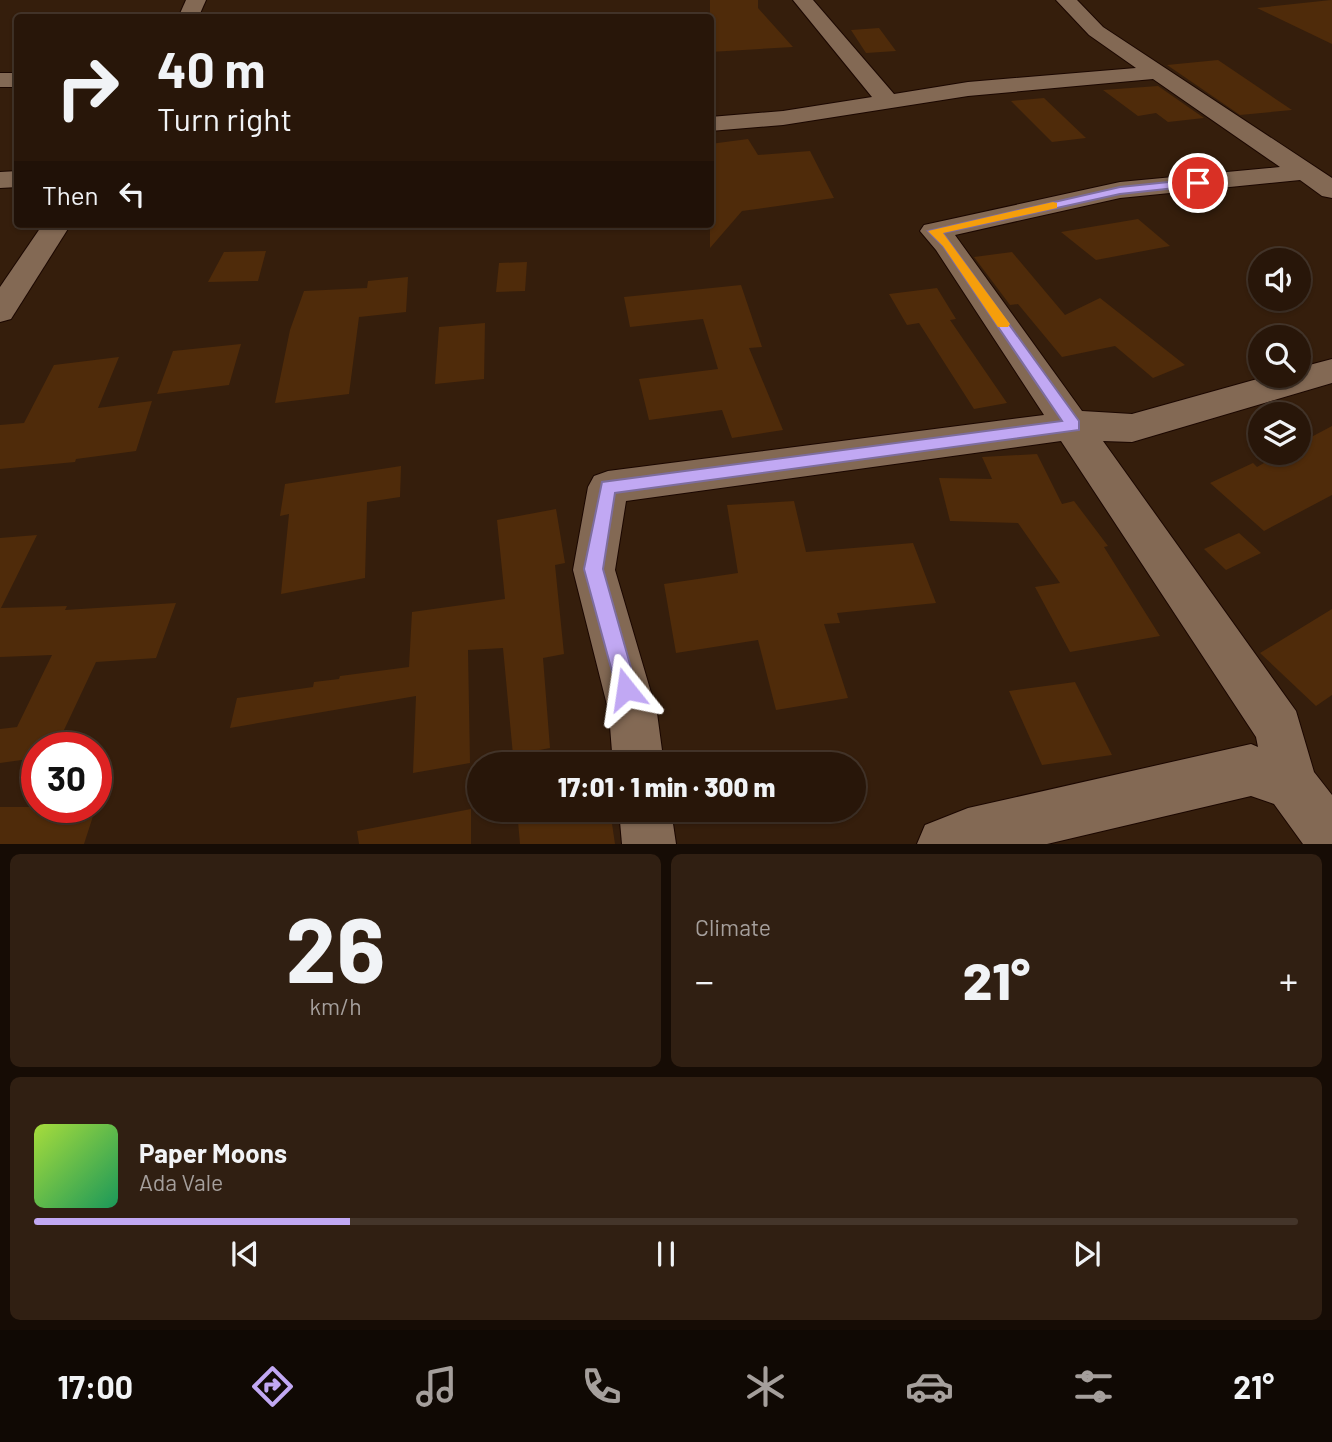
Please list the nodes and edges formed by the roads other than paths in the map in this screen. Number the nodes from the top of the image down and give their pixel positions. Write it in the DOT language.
graph roads {
  1 [pos="803,0"];
  2 [pos="1066,0"];
  3 [pos="1160,72"];
  4 [pos="888,101"];
  5 [pos="714,124"];
  6 [pos="1305,172"];
  7 [pos="1332,190"];
  8 [pos="54,228"];
  9 [pos="0,311"];
  10 [pos="1332,371"];
  11 [pos="1073,425"];
  12 [pos="638,752"];
  13 [pos="1291,784"];
  14 [pos="646,822"];
  15 [pos="1332,838"];
  16 [pos="649,844"];
  17 [pos="944,844"];
  1 -- 4 [label="street"];
  2 -- 3 [label="street"];
  3 -- 4 [label="street"];
  3 -- 6 [label="street"];
  4 -- 5 [label="street"];
  6 -- 7 [label="street"];
  6 -- 11 [label="street"];
  8 -- 9 [label="street"];
  10 -- 11 [label="street"];
  11 -- 12 [label="street"];
  11 -- 13 [label="street"];
  13 -- 15 [label="street"];
  13 -- 17 [label="street"];
  14 -- 16 [label="street"];
}
